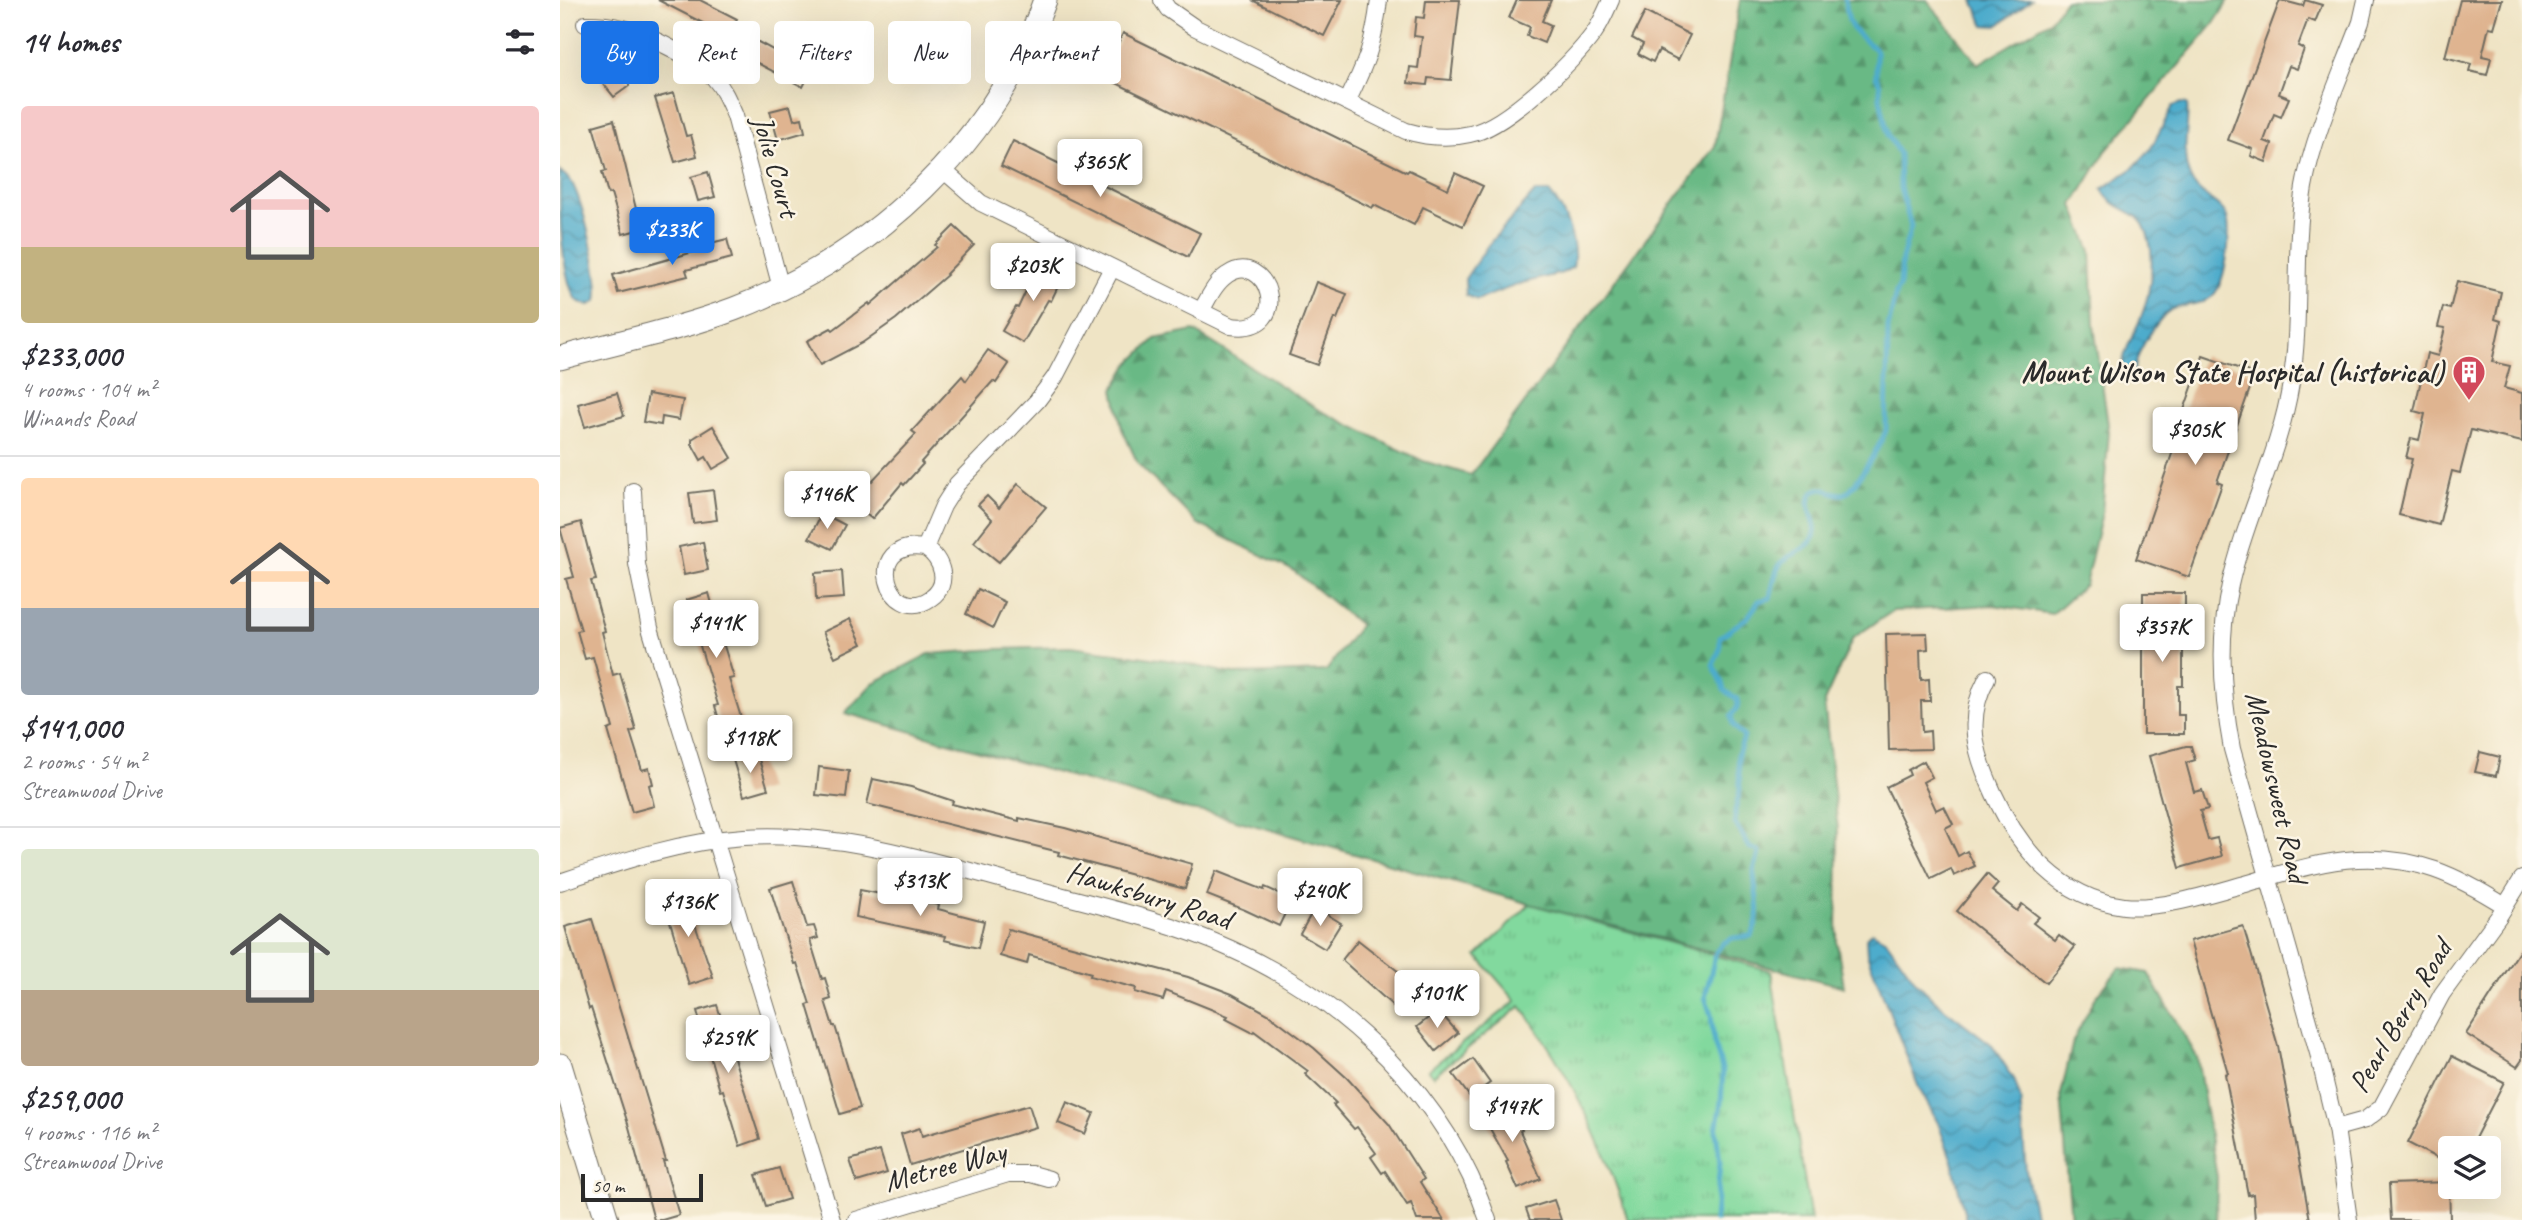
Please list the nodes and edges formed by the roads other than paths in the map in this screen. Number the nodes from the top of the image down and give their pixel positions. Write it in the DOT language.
graph roads {
  1 [pos="1045,0"];
  2 [pos="1162,0"];
  3 [pos="1379,0"];
  4 [pos="1611,0"];
  5 [pos="2366,0"];
  6 [pos="659,43"];
  7 [pos="1347,102"];
  8 [pos="942,169"];
  9 [pos="1112,268"];
  10 [pos="781,288"];
  11 [pos="1201,311"];
  12 [pos="560,358"];
  13 [pos="633,491"];
  14 [pos="925,548"];
  15 [pos="1987,678"];
  16 [pos="715,840"];
  17 [pos="2268,877"];
  18 [pos="2522,879"];
  19 [pos="560,881"];
  20 [pos="2505,906"];
  21 [pos="560,1065"];
  22 [pos="2336,1128"];
  23 [pos="1049,1179"];
  24 [pos="607,1220"];
  25 [pos="832,1220"];
  26 [pos="856,1220"];
  27 [pos="1488,1220"];
  28 [pos="2349,1220"];
  1 -- 8 [label="street"];
  2 -- 7 [label="street"];
  3 -- 7 [label="street"];
  4 -- 7 [label="street"];
  5 -- 17 [label="street, Meadowsweet Road"];
  6 -- 10 [label="street, Jolie Court"];
  8 -- 9 [label="street"];
  8 -- 10 [label="street"];
  9 -- 11 [label="street"];
  9 -- 14 [label="street"];
  10 -- 12 [label="street"];
  13 -- 16 [label="street"];
  15 -- 17 [label="street"];
  16 -- 19 [label="street, Hawksbury Road"];
  16 -- 25 [label="street"];
  16 -- 27 [label="street, Hawksbury Road"];
  17 -- 20 [label="street"];
  17 -- 22 [label="street, Meadowsweet Road"];
  18 -- 20 [label="street, Pearl Berry Road"];
  20 -- 22 [label="street, Pearl Berry Road"];
  21 -- 24 [label="street"];
  22 -- 28 [label="street, Meadowsweet Road"];
  23 -- 26 [label="street, Metree Way"];
}
